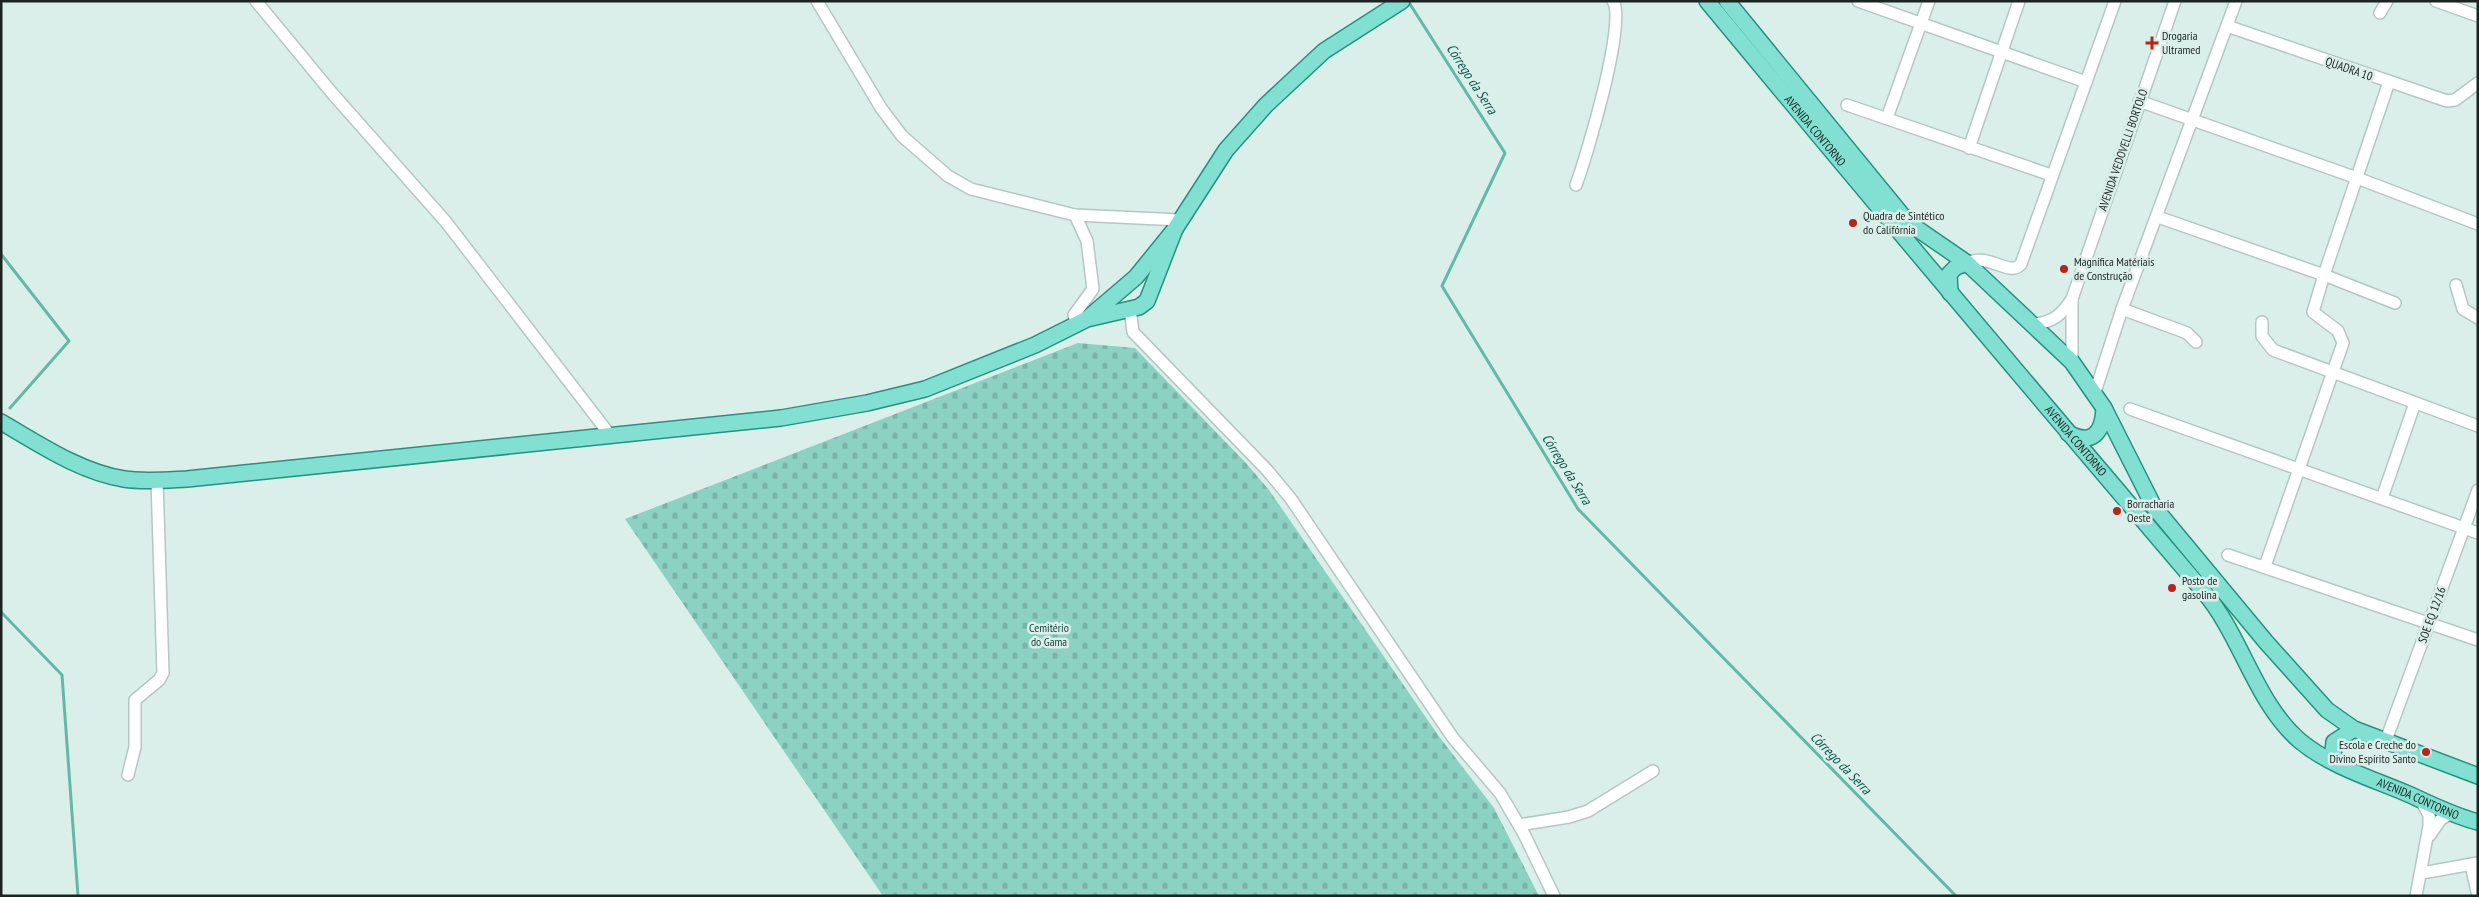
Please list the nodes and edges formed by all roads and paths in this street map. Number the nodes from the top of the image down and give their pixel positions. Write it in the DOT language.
graph roads {
  1 [pos="256,1"];
  2 [pos="817,1"];
  3 [pos="1402,1"];
  4 [pos="1613,1"];
  5 [pos="1707,1"];
  6 [pos="1727,1"];
  7 [pos="1858,1"];
  8 [pos="1928,1"];
  9 [pos="2019,1"];
  10 [pos="2115,1"];
  11 [pos="2175,1"];
  12 [pos="2236,1"];
  13 [pos="2387,1"];
  14 [pos="2436,1"];
  15 [pos="2465,6"];
  16 [pos="2380,13"];
  17 [pos="2478,16"];
  18 [pos="1921,24"];
  19 [pos="2227,26"];
  20 [pos="2001,54"];
  21 [pos="2086,82"];
  22 [pos="2389,82"];
  23 [pos="2473,85"];
  24 [pos="2139,101"];
  25 [pos="1847,105"];
  26 [pos="1887,118"];
  27 [pos="2192,120"];
  28 [pos="1969,148"];
  29 [pos="2051,175"];
  30 [pos="2357,178"];
  31 [pos="1576,185"];
  32 [pos="1074,215"];
  33 [pos="2158,217"];
  34 [pos="1178,224"];
  35 [pos="2478,224"];
  36 [pos="1967,262"];
  37 [pos="2324,275"];
  38 [pos="1136,277"];
  39 [pos="2456,285"];
  40 [pos="1122,288"];
  41 [pos="1150,292"];
  42 [pos="1950,293"];
  43 [pos="2072,298"];
  44 [pos="2395,303"];
  45 [pos="2122,308"];
  46 [pos="1130,309"];
  47 [pos="2478,318"];
  48 [pos="1081,321"];
  49 [pos="2262,322"];
  50 [pos="2035,324"];
  51 [pos="2196,342"];
  52 [pos="2072,362"];
  53 [pos="2333,374"];
  54 [pos="2095,392"];
  55 [pos="2415,403"];
  56 [pos="2104,408"];
  57 [pos="2130,409"];
  58 [pos="1,422"];
  59 [pos="2478,426"];
  60 [pos="2066,432"];
  61 [pos="610,435"];
  62 [pos="2299,467"];
  63 [pos="157,480"];
  64 [pos="2478,490"];
  65 [pos="2382,498"];
  66 [pos="2464,528"];
  67 [pos="2478,533"];
  68 [pos="2157,536"];
  69 [pos="2182,540"];
  70 [pos="2228,555"];
  71 [pos="2265,566"];
  72 [pos="2220,611"];
  73 [pos="2245,615"];
  74 [pos="2428,624"];
  75 [pos="2478,640"];
  76 [pos="2354,729"];
  77 [pos="2386,740"];
  78 [pos="2336,763"];
  79 [pos="1653,771"];
  80 [pos="128,775"];
  81 [pos="2478,776"];
  82 [pos="2420,799"];
  83 [pos="2452,813"];
  84 [pos="2478,822"];
  85 [pos="1519,825"];
  86 [pos="2428,838"];
  87 [pos="2474,864"];
  88 [pos="2422,873"];
  89 [pos="1554,896"];
  90 [pos="2416,896"];
  91 [pos="2478,896"];
  1 -- 61 [label="street"];
  2 -- 32 [label="street"];
  3 -- 34 [label="main road"];
  4 -- 31 [label="street"];
  5 -- 42 [label="main road, AVENIDA CONTORNO"];
  6 -- 36 [label="main road, AVENIDA CONTORNO"];
  7 -- 18 [label="street"];
  8 -- 18 [label="street"];
  9 -- 20 [label="street"];
  10 -- 21 [label="street"];
  11 -- 24 [label="street, AVENIDA VEDOVELLI BORTOLO"];
  12 -- 19 [label="street"];
  13 -- 16 [label="street"];
  14 -- 15 [label="street"];
  15 -- 17 [label="street"];
  18 -- 20 [label="street"];
  18 -- 26 [label="street"];
  19 -- 22 [label="street, QUADRA 10"];
  19 -- 27 [label="street"];
  20 -- 21 [label="street"];
  20 -- 28 [label="street"];
  21 -- 29 [label="street"];
  22 -- 23 [label="street, QUADRA 10"];
  22 -- 30 [label="street"];
  24 -- 27 [label="street"];
  24 -- 43 [label="street, AVENIDA VEDOVELLI BORTOLO"];
  25 -- 26 [label="street"];
  26 -- 28 [label="street"];
  27 -- 30 [label="street"];
  27 -- 33 [label="street"];
  28 -- 29 [label="street"];
  29 -- 36 [label="street"];
  30 -- 35 [label="street"];
  30 -- 37 [label="street"];
  32 -- 34 [label="street"];
  32 -- 48 [label="street"];
  33 -- 37 [label="street"];
  33 -- 45 [label="street"];
  34 -- 38 [label="main road"];
  34 -- 41 [label="main road"];
  36 -- 42 [label="main road"];
  36 -- 50 [label="main road, AVENIDA CONTORNO"];
  37 -- 44 [label="street"];
  37 -- 53 [label="street"];
  38 -- 40 [label="main road"];
  38 -- 41 [label="main road"];
  39 -- 47 [label="street"];
  40 -- 46 [label="main road"];
  40 -- 48 [label="main road"];
  41 -- 46 [label="main road"];
  42 -- 60 [label="main road, AVENIDA CONTORNO"];
  43 -- 50 [label="street, AVENIDA VEDOVELLI BORTOLO"];
  43 -- 52 [label="street, AVENIDA VEDOVELLI BORTOLO"];
  45 -- 51 [label="street"];
  45 -- 54 [label="street"];
  46 -- 48 [label="main road"];
  46 -- 85 [label="street"];
  48 -- 61 [label="main road"];
  49 -- 53 [label="street"];
  50 -- 52 [label="main road, AVENIDA CONTORNO"];
  52 -- 54 [label="main road, AVENIDA CONTORNO"];
  53 -- 55 [label="street"];
  53 -- 62 [label="street"];
  54 -- 56 [label="main road, AVENIDA CONTORNO"];
  55 -- 59 [label="street"];
  55 -- 65 [label="street"];
  56 -- 60 [label="main road"];
  56 -- 69 [label="main road, AVENIDA CONTORNO"];
  57 -- 62 [label="street"];
  58 -- 63 [label="main road"];
  60 -- 68 [label="main road, AVENIDA CONTORNO"];
  61 -- 63 [label="main road"];
  62 -- 65 [label="street"];
  62 -- 71 [label="street"];
  63 -- 80 [label="street"];
  64 -- 66 [label="street, SOE EQ 12/16"];
  65 -- 66 [label="street"];
  66 -- 67 [label="street"];
  66 -- 74 [label="street, SOE EQ 12/16"];
  68 -- 69 [label="main road"];
  68 -- 72 [label="main road, AVENIDA CONTORNO"];
  69 -- 73 [label="main road, AVENIDA CONTORNO"];
  70 -- 71 [label="street"];
  71 -- 74 [label="street"];
  72 -- 73 [label="main road"];
  72 -- 78 [label="main road, AVENIDA CONTORNO"];
  73 -- 76 [label="main road, AVENIDA CONTORNO"];
  74 -- 75 [label="street"];
  74 -- 77 [label="street, SOE EQ 12/16"];
  76 -- 77 [label="main road, AVENIDA CONTORNO"];
  76 -- 78 [label="main road"];
  77 -- 81 [label="main road, AVENIDA CONTORNO"];
  78 -- 82 [label="main road, AVENIDA CONTORNO"];
  79 -- 85 [label="street"];
  82 -- 83 [label="main road, AVENIDA CONTORNO"];
  82 -- 86 [label="street"];
  83 -- 84 [label="main road, AVENIDA CONTORNO"];
  83 -- 86 [label="street"];
  85 -- 89 [label="street"];
  86 -- 88 [label="street"];
  87 -- 88 [label="street"];
  87 -- 91 [label="street"];
  88 -- 90 [label="street"];
}
